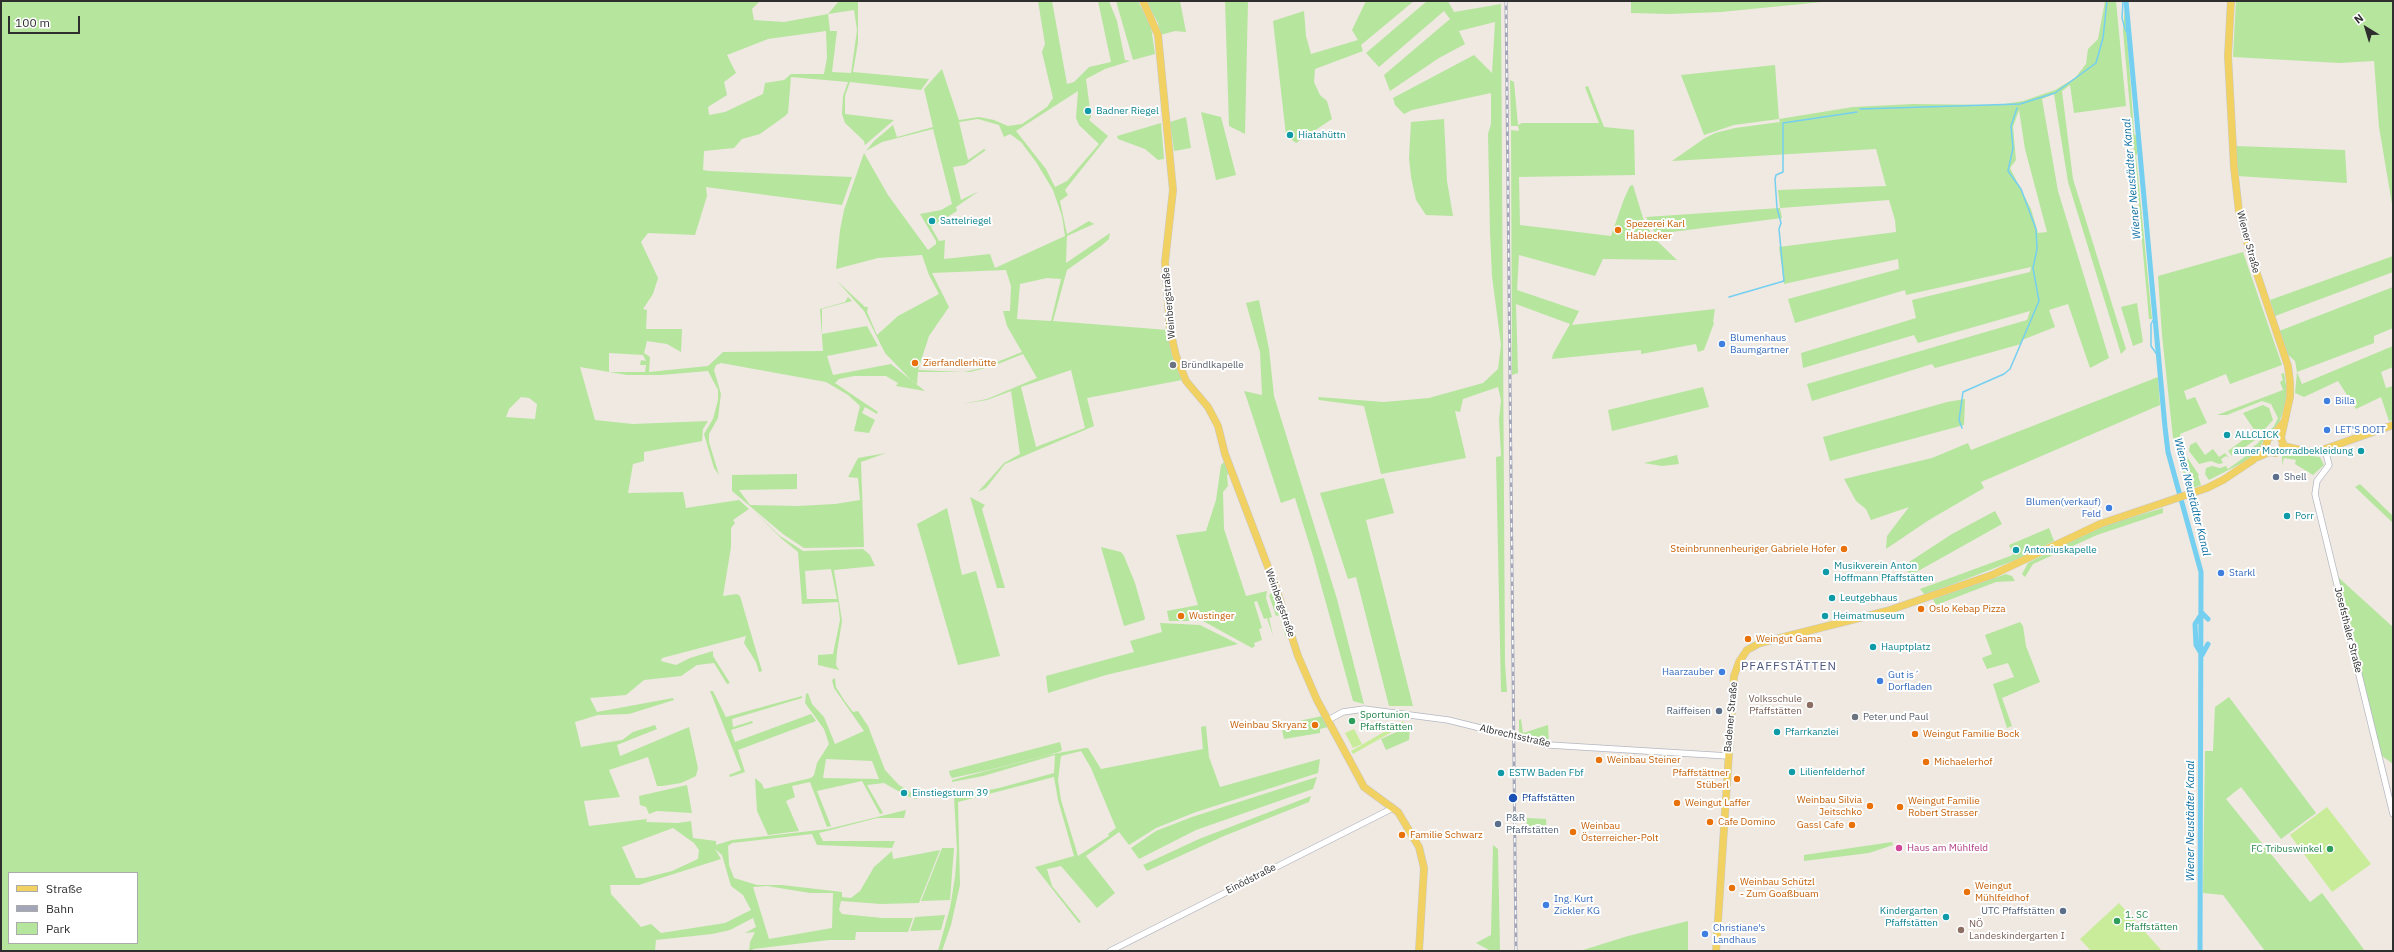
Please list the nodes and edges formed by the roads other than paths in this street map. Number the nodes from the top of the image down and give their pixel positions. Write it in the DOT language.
graph roads {
  1 [pos="1143,1"];
  2 [pos="2231,1"];
  3 [pos="2284,422"];
  4 [pos="2389,426"];
  5 [pos="2273,436"];
  6 [pos="2281,438"];
  7 [pos="2283,446"];
  8 [pos="2267,449"];
  9 [pos="2325,449"];
  10 [pos="2176,500"];
  11 [pos="1328,720"];
  12 [pos="1728,756"];
  13 [pos="1392,808"];
  14 [pos="2393,814"];
  15 [pos="1110,951"];
  16 [pos="1419,951"];
  17 [pos="1716,951"];
  1 -- 11 [label="main road, Weinbergstraße"];
  2 -- 3 [label="main road, Wiener Straße"];
  3 -- 5 [label="main road, Wiener Straße"];
  3 -- 6 [label="main road, Wiener Straße"];
  4 -- 9 [label="main road"];
  5 -- 6 [label="main road"];
  5 -- 8 [label="main road, Wiener Straße"];
  6 -- 7 [label="main road, Wiener Straße"];
  7 -- 8 [label="main road, Wiener Straße"];
  7 -- 9 [label="main road"];
  8 -- 10 [label="main road, Wiener Straße"];
  9 -- 14 [label="street, Josefsthaler Straße"];
  10 -- 12 [label="main road, Badener Straße"];
  11 -- 12 [label="street, Albrechtsstraße"];
  11 -- 13 [label="main road, Weinbergstraße"];
  12 -- 17 [label="main road, Badener Straße"];
  13 -- 15 [label="street, Einödstraße"];
  13 -- 16 [label="main road, Weinbergstraße"];
}
